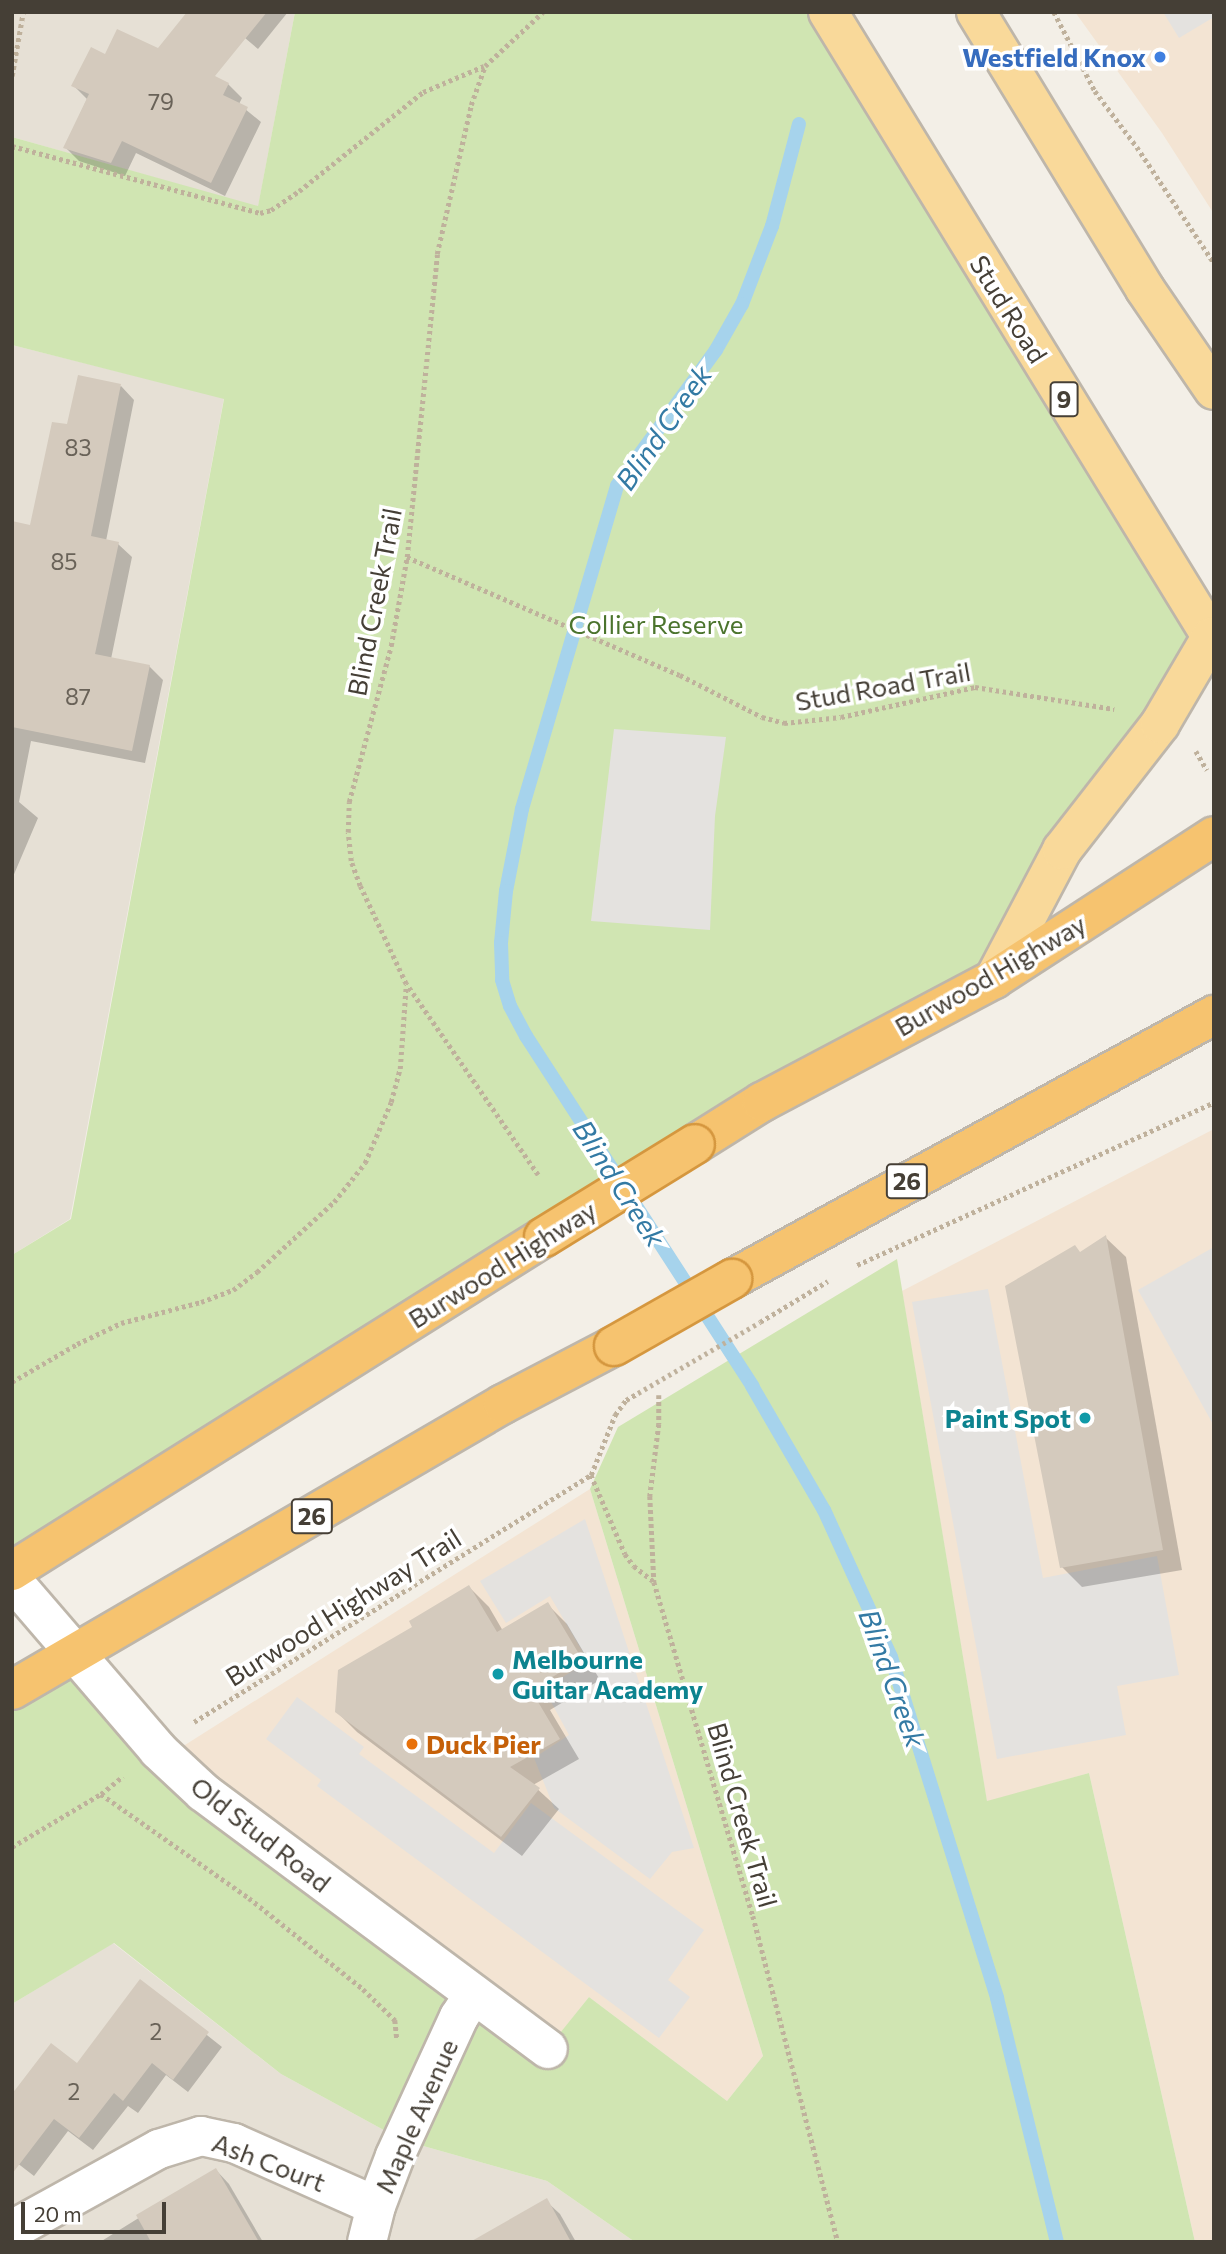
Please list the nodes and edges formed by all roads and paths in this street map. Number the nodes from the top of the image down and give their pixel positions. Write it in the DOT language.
graph roads {
  1 [pos="23,12"];
  2 [pos="543,12"];
  3 [pos="828,12"];
  4 [pos="976,12"];
  5 [pos="1054,12"];
  6 [pos="485,66"];
  7 [pos="12,76"];
  8 [pos="12,146"];
  9 [pos="1214,263"];
  10 [pos="1214,390"];
  11 [pos="407,557"];
  12 [pos="1213,639"];
  13 [pos="1126,712"];
  14 [pos="1214,836"];
  15 [pos="994,979"];
  16 [pos="406,985"];
  17 [pos="1214,1015"];
  18 [pos="1214,1102"];
  19 [pos="538,1175"];
  20 [pos="849,1270"];
  21 [pos="838,1276"];
  22 [pos="12,1382"];
  23 [pos="659,1395"];
  24 [pos="591,1475"];
  25 [pos="12,1571"];
  26 [pos="12,1580"];
  27 [pos="654,1581"];
  28 [pos="74,1654"];
  29 [pos="12,1690"];
  30 [pos="158,1750"];
  31 [pos="101,1794"];
  32 [pos="12,1847"];
  33 [pos="474,1994"];
  34 [pos="548,2049"];
  35 [pos="393,2050"];
  36 [pos="376,2206"];
  37 [pos="12,2230"];
  38 [pos="367,2242"];
  39 [pos="838,2242"];
  1 -- 7 [label="path"];
  2 -- 6 [label="path"];
  3 -- 12 [label="main road, Stud Road / 9"];
  4 -- 10 [label="main road"];
  5 -- 9 [label="path"];
  6 -- 8 [label="path"];
  6 -- 11 [label="path, Blind Creek Trail"];
  11 -- 13 [label="path, Stud Road Trail"];
  11 -- 16 [label="path, Blind Creek Trail"];
  12 -- 15 [label="main road"];
  14 -- 15 [label="highway, Burwood Highway"];
  15 -- 25 [label="highway, Burwood Highway, bridge"];
  16 -- 19 [label="path, Blind Creek Trail"];
  16 -- 22 [label="path"];
  17 -- 28 [label="highway, 26, bridge"];
  18 -- 20 [label="path"];
  21 -- 24 [label="path, bridge"];
  23 -- 27 [label="path, Blind Creek Trail"];
  24 -- 27 [label="path"];
  24 -- 30 [label="path, Burwood Highway Trail"];
  26 -- 28 [label="street, Old Stud Road"];
  27 -- 39 [label="path, Blind Creek Trail"];
  28 -- 29 [label="highway, 26"];
  28 -- 30 [label="street, Old Stud Road"];
  30 -- 31 [label="path, Burwood Highway Trail"];
  30 -- 33 [label="street, Old Stud Road"];
  31 -- 32 [label="path, Burwood Highway Trail"];
  31 -- 35 [label="path"];
  33 -- 34 [label="street, Old Stud Road"];
  33 -- 36 [label="street, Maple Avenue"];
  36 -- 37 [label="street, Ash Court"];
  36 -- 38 [label="street, Maple Avenue"];
}
